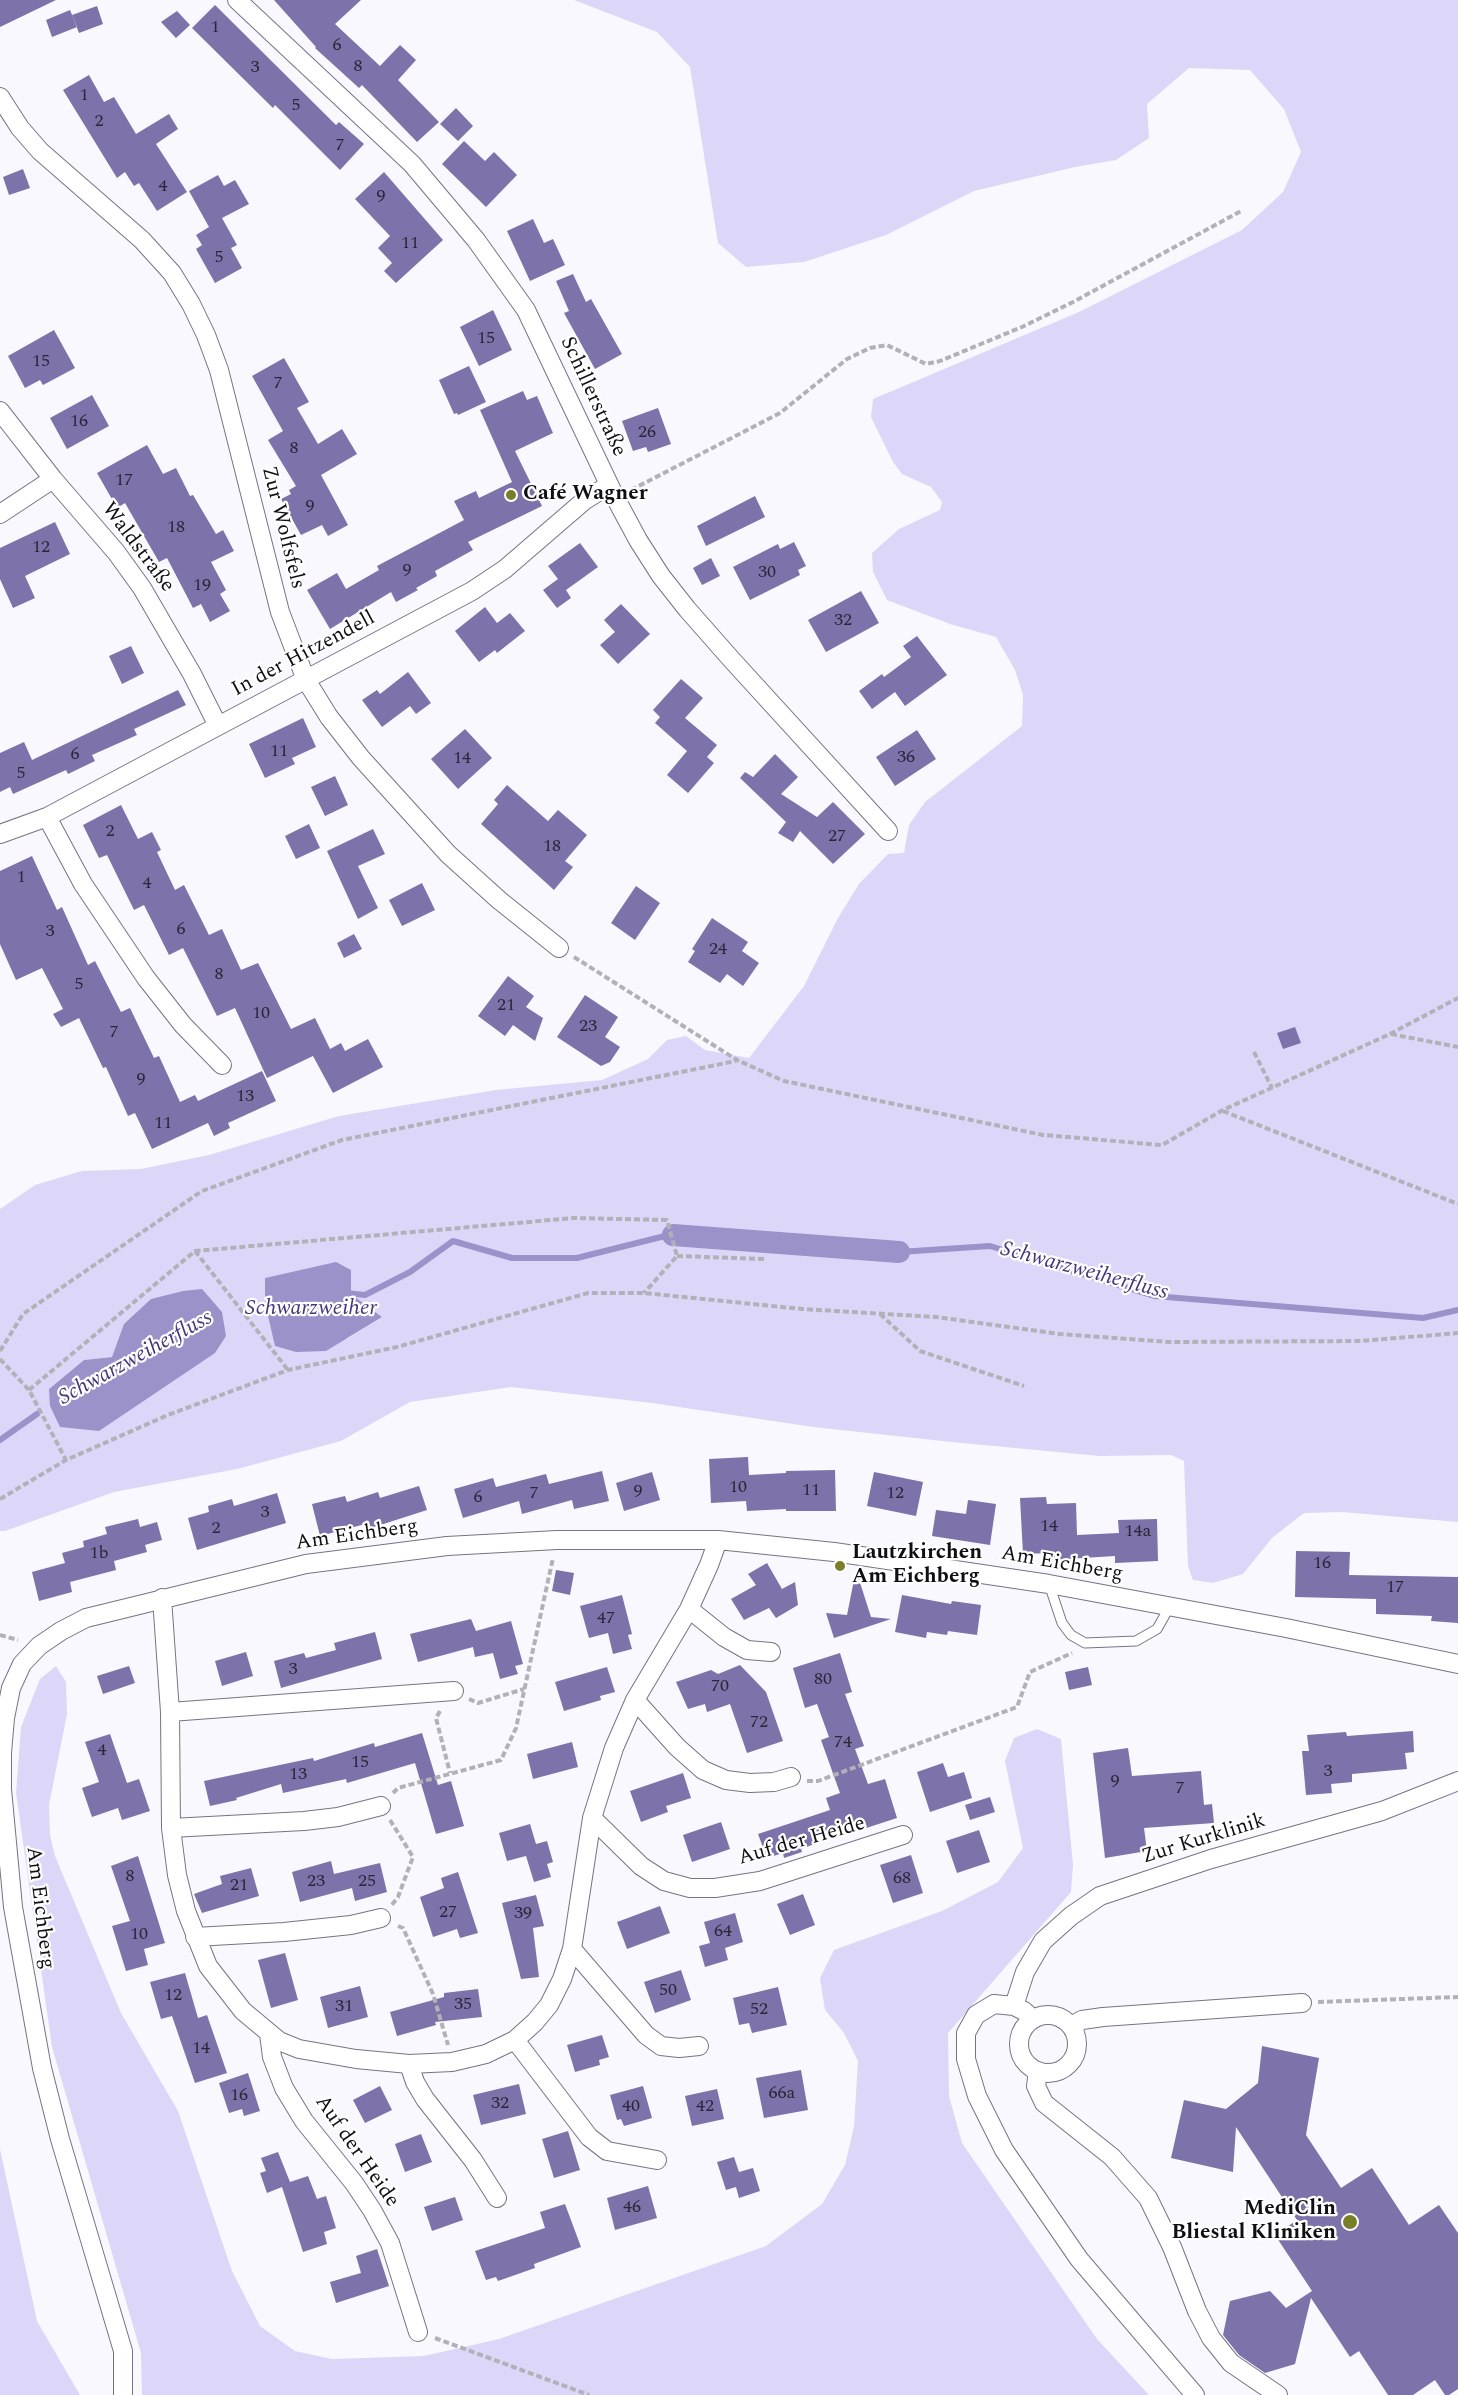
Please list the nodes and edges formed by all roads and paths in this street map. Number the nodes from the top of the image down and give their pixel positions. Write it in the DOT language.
graph roads {
  1 [pos="237,0"];
  2 [pos="0,97"];
  3 [pos="1243,210"];
  4 [pos="0,411"];
  5 [pos="53,479"];
  6 [pos="613,492"];
  7 [pos="0,514"];
  8 [pos="306,680"];
  9 [pos="218,726"];
  10 [pos="47,817"];
  11 [pos="888,831"];
  12 [pos="0,834"];
  13 [pos="560,948"];
  14 [pos="1458,998"];
  15 [pos="1390,1034"];
  16 [pos="1458,1047"];
  17 [pos="1254,1052"];
  18 [pos="737,1060"];
  19 [pos="222,1065"];
  20 [pos="1272,1088"];
  21 [pos="1222,1110"];
  22 [pos="1458,1204"];
  23 [pos="195,1251"];
  24 [pos="677,1256"];
  25 [pos="764,1259"];
  26 [pos="644,1293"];
  27 [pos="879,1313"];
  28 [pos="1458,1333"];
  29 [pos="0,1351"];
  30 [pos="0,1359"];
  31 [pos="288,1370"];
  32 [pos="1023,1386"];
  33 [pos="29,1390"];
  34 [pos="66,1460"];
  35 [pos="0,1499"];
  36 [pos="557,1540"];
  37 [pos="718,1540"];
  38 [pos="1049,1584"];
  39 [pos="162,1598"];
  40 [pos="1170,1606"];
  41 [pos="688,1609"];
  42 [pos="1085,1643"];
  43 [pos="771,1652"];
  44 [pos="1458,1664"];
  45 [pos="525,1689"];
  46 [pos="454,1691"];
  47 [pos="635,1700"];
  48 [pos="170,1712"];
  49 [pos="450,1773"];
  50 [pos="791,1777"];
  51 [pos="1458,1781"];
  52 [pos="381,1806"];
  53 [pos="592,1818"];
  54 [pos="171,1828"];
  55 [pos="903,1835"];
  56 [pos="381,1918"];
  57 [pos="195,1937"];
  58 [pos="572,1949"];
  59 [pos="1458,1997"];
  60 [pos="1302,2003"];
  61 [pos="1014,2006"];
  62 [pos="1033,2019"];
  63 [pos="1071,2026"];
  64 [pos="269,2034"];
  65 [pos="515,2040"];
  66 [pos="699,2046"];
  67 [pos="452,2062"];
  68 [pos="409,2064"];
  69 [pos="1038,2071"];
  70 [pos="657,2160"];
  71 [pos="497,2198"];
  72 [pos="418,2332"];
  73 [pos="123,2395"];
  74 [pos="589,2395"];
  75 [pos="1195,2395"];
  76 [pos="1278,2395"];
  1 -- 6 [label="street, Schillerstraße"];
  2 -- 8 [label="street, Zur Wolfsfels"];
  3 -- 6 [label="path"];
  4 -- 5 [label="street, Waldstraße"];
  5 -- 7 [label="street"];
  5 -- 9 [label="street, Waldstraße"];
  6 -- 8 [label="street, In der Hitzendell"];
  6 -- 11 [label="street, Schillerstraße"];
  8 -- 9 [label="street, In der Hitzendell"];
  8 -- 13 [label="street, Zur Wolfsfels"];
  9 -- 10 [label="street, In der Hitzendell"];
  10 -- 12 [label="street, In der Hitzendell"];
  10 -- 19 [label="street"];
  13 -- 18 [label="path"];
  14 -- 15 [label="path"];
  15 -- 16 [label="path"];
  15 -- 20 [label="path"];
  17 -- 20 [label="path"];
  18 -- 21 [label="path"];
  18 -- 29 [label="path"];
  20 -- 21 [label="path"];
  21 -- 22 [label="path"];
  23 -- 24 [label="path"];
  23 -- 31 [label="path"];
  23 -- 33 [label="path"];
  24 -- 25 [label="path"];
  24 -- 26 [label="path"];
  26 -- 27 [label="path"];
  26 -- 31 [label="path"];
  27 -- 28 [label="path"];
  27 -- 32 [label="path"];
  30 -- 33 [label="path"];
  31 -- 34 [label="path"];
  33 -- 34 [label="path"];
  34 -- 35 [label="path"];
  36 -- 37 [label="street, Am Eichberg"];
  36 -- 39 [label="street, Am Eichberg"];
  36 -- 45 [label="path"];
  37 -- 38 [label="street, Am Eichberg"];
  37 -- 41 [label="street"];
  38 -- 40 [label="street, Am Eichberg"];
  38 -- 42 [label="lane"];
  39 -- 48 [label="street"];
  39 -- 73 [label="street, Am Eichberg"];
  40 -- 42 [label="lane"];
  40 -- 44 [label="street, Am Eichberg"];
  41 -- 43 [label="street"];
  41 -- 47 [label="street"];
  42 -- 50 [label="path"];
  45 -- 46 [label="path"];
  45 -- 49 [label="path"];
  46 -- 48 [label="street"];
  46 -- 49 [label="path"];
  47 -- 50 [label="street"];
  47 -- 53 [label="street"];
  48 -- 54 [label="street"];
  49 -- 52 [label="path"];
  51 -- 61 [label="street, Zur Kurklinik"];
  52 -- 54 [label="street"];
  52 -- 56 [label="path"];
  53 -- 55 [label="street, Auf der Heide"];
  53 -- 58 [label="street"];
  54 -- 57 [label="street"];
  56 -- 57 [label="street"];
  56 -- 67 [label="path"];
  57 -- 64 [label="street"];
  58 -- 65 [label="street"];
  58 -- 66 [label="street"];
  59 -- 60 [label="path"];
  60 -- 63 [label="street"];
  61 -- 62 [label="street"];
  61 -- 75 [label="street"];
  62 -- 63 [label="street"];
  62 -- 69 [label="street"];
  63 -- 69 [label="street"];
  64 -- 68 [label="street"];
  64 -- 72 [label="street, Auf der Heide"];
  65 -- 67 [label="street"];
  65 -- 70 [label="street"];
  67 -- 68 [label="street"];
  68 -- 71 [label="street"];
  69 -- 76 [label="street"];
  72 -- 74 [label="path"];
}
